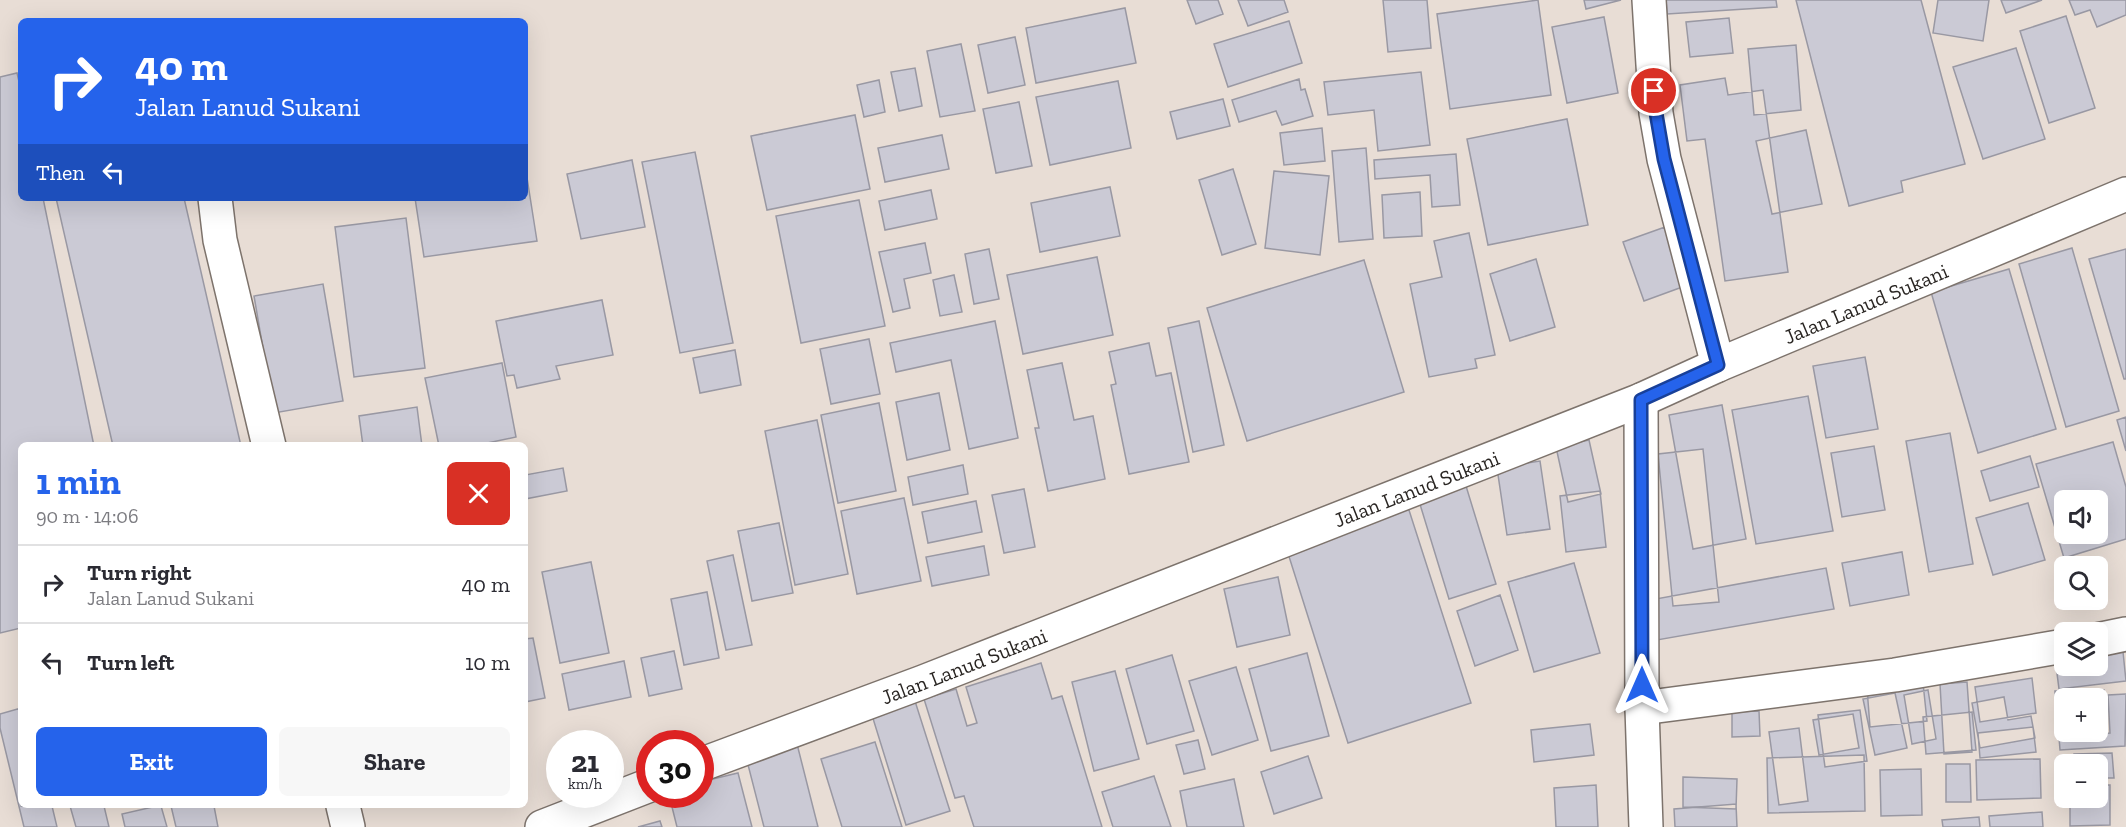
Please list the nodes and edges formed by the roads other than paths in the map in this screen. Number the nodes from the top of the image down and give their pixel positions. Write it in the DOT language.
graph roads {
  1 [pos="1649,0"];
  2 [pos="2126,194"];
  3 [pos="215,201"];
  4 [pos="1718,365"];
  5 [pos="1641,400"];
  6 [pos="269,442"];
  7 [pos="2126,634"];
  8 [pos="2108,638"];
  9 [pos="2054,648"];
  10 [pos="1642,708"];
  11 [pos="714,760"];
  12 [pos="636,790"];
  13 [pos="343,808"];
  14 [pos="348,827"];
  15 [pos="542,827"];
  16 [pos="1646,827"];
  1 -- 4 [label="street"];
  2 -- 4 [label="street, Jalan Lanud Sukani"];
  3 -- 6 [label="street"];
  4 -- 5 [label="street, Jalan Lanud Sukani"];
  5 -- 10 [label="street"];
  5 -- 11 [label="street, Jalan Lanud Sukani"];
  7 -- 8 [label="street"];
  9 -- 10 [label="street"];
  10 -- 16 [label="street"];
  12 -- 15 [label="street"];
  13 -- 14 [label="street"];
}
